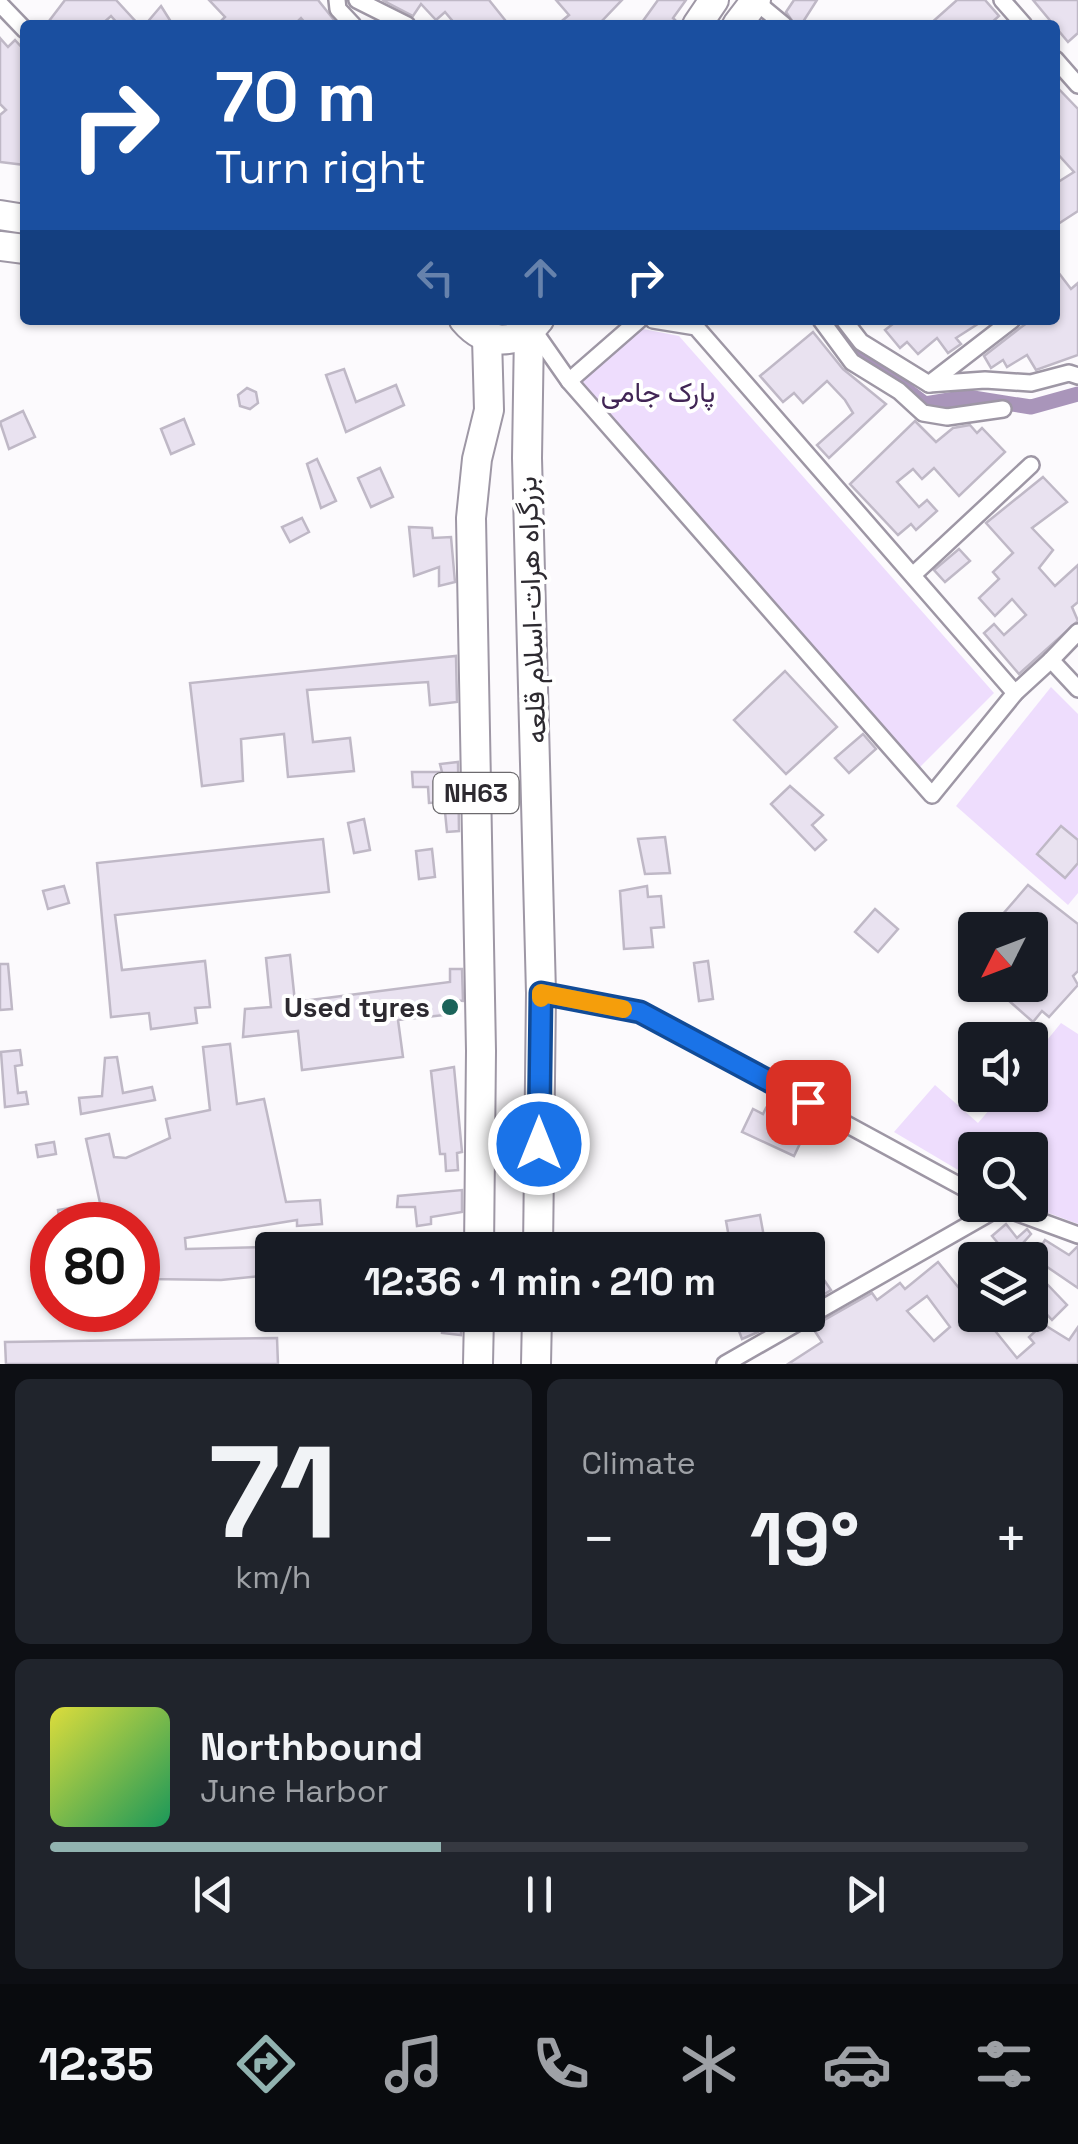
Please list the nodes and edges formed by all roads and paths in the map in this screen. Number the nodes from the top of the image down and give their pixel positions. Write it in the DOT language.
graph roads {
  1 [pos="356,0"];
  2 [pos="756,0"];
  3 [pos="1002,0"];
  4 [pos="0,4"];
  5 [pos="397,20"];
  6 [pos="741,20"];
  7 [pos="778,20"];
  8 [pos="1020,20"];
  9 [pos="20,25"];
  10 [pos="1060,65"];
  11 [pos="1078,85"];
  12 [pos="469,325"];
  13 [pos="632,325"];
  14 [pos="684,325"];
  15 [pos="701,325"];
  16 [pos="825,325"];
  17 [pos="848,325"];
  18 [pos="1006,325"];
  19 [pos="533,326"];
  20 [pos="696,327"];
  21 [pos="1078,376"];
  22 [pos="569,381"];
  23 [pos="929,384"];
  24 [pos="1003,409"];
  25 [pos="1032,465"];
  26 [pos="914,574"];
  27 [pos="1078,632"];
  28 [pos="1051,660"];
  29 [pos="1078,689"];
  30 [pos="1015,693"];
  31 [pos="541,993"];
  32 [pos="958,1185"];
  33 [pos="970,1222"];
  34 [pos="1042,1222"];
  35 [pos="479,1232"];
  36 [pos="538,1232"];
  37 [pos="1078,1235"];
  38 [pos="479,1332"];
  39 [pos="537,1332"];
  40 [pos="478,1364"];
  41 [pos="536,1364"];
  42 [pos="725,1364"];
  1 -- 5 [label="street"];
  2 -- 6 [label="highway"];
  2 -- 7 [label="street"];
  3 -- 8 [label="street"];
  4 -- 9 [label="street"];
  10 -- 11 [label="street"];
  12 -- 19 [label="highway, NH63"];
  12 -- 35 [label="highway, بزرگراه هرات-اسلام قلعه / NH63"];
  13 -- 22 [label="street"];
  14 -- 20 [label="street"];
  15 -- 20 [label="street"];
  16 -- 24 [label="street"];
  17 -- 23 [label="street"];
  18 -- 23 [label="street"];
  19 -- 22 [label="street"];
  19 -- 31 [label="highway, بزرگراه هرات-اسلام قلعه / NH63"];
  20 -- 26 [label="street"];
  21 -- 23 [label="street"];
  22 -- 30 [label="street"];
  25 -- 26 [label="street"];
  26 -- 30 [label="street"];
  27 -- 28 [label="street"];
  28 -- 29 [label="street"];
  28 -- 30 [label="street"];
  31 -- 32 [label="street"];
  31 -- 36 [label="highway, بزرگراه هرات-اسلام قلعه / NH63"];
  33 -- 42 [label="street"];
  34 -- 37 [label="street"];
  38 -- 40 [label="highway"];
  39 -- 41 [label="highway"];
}
